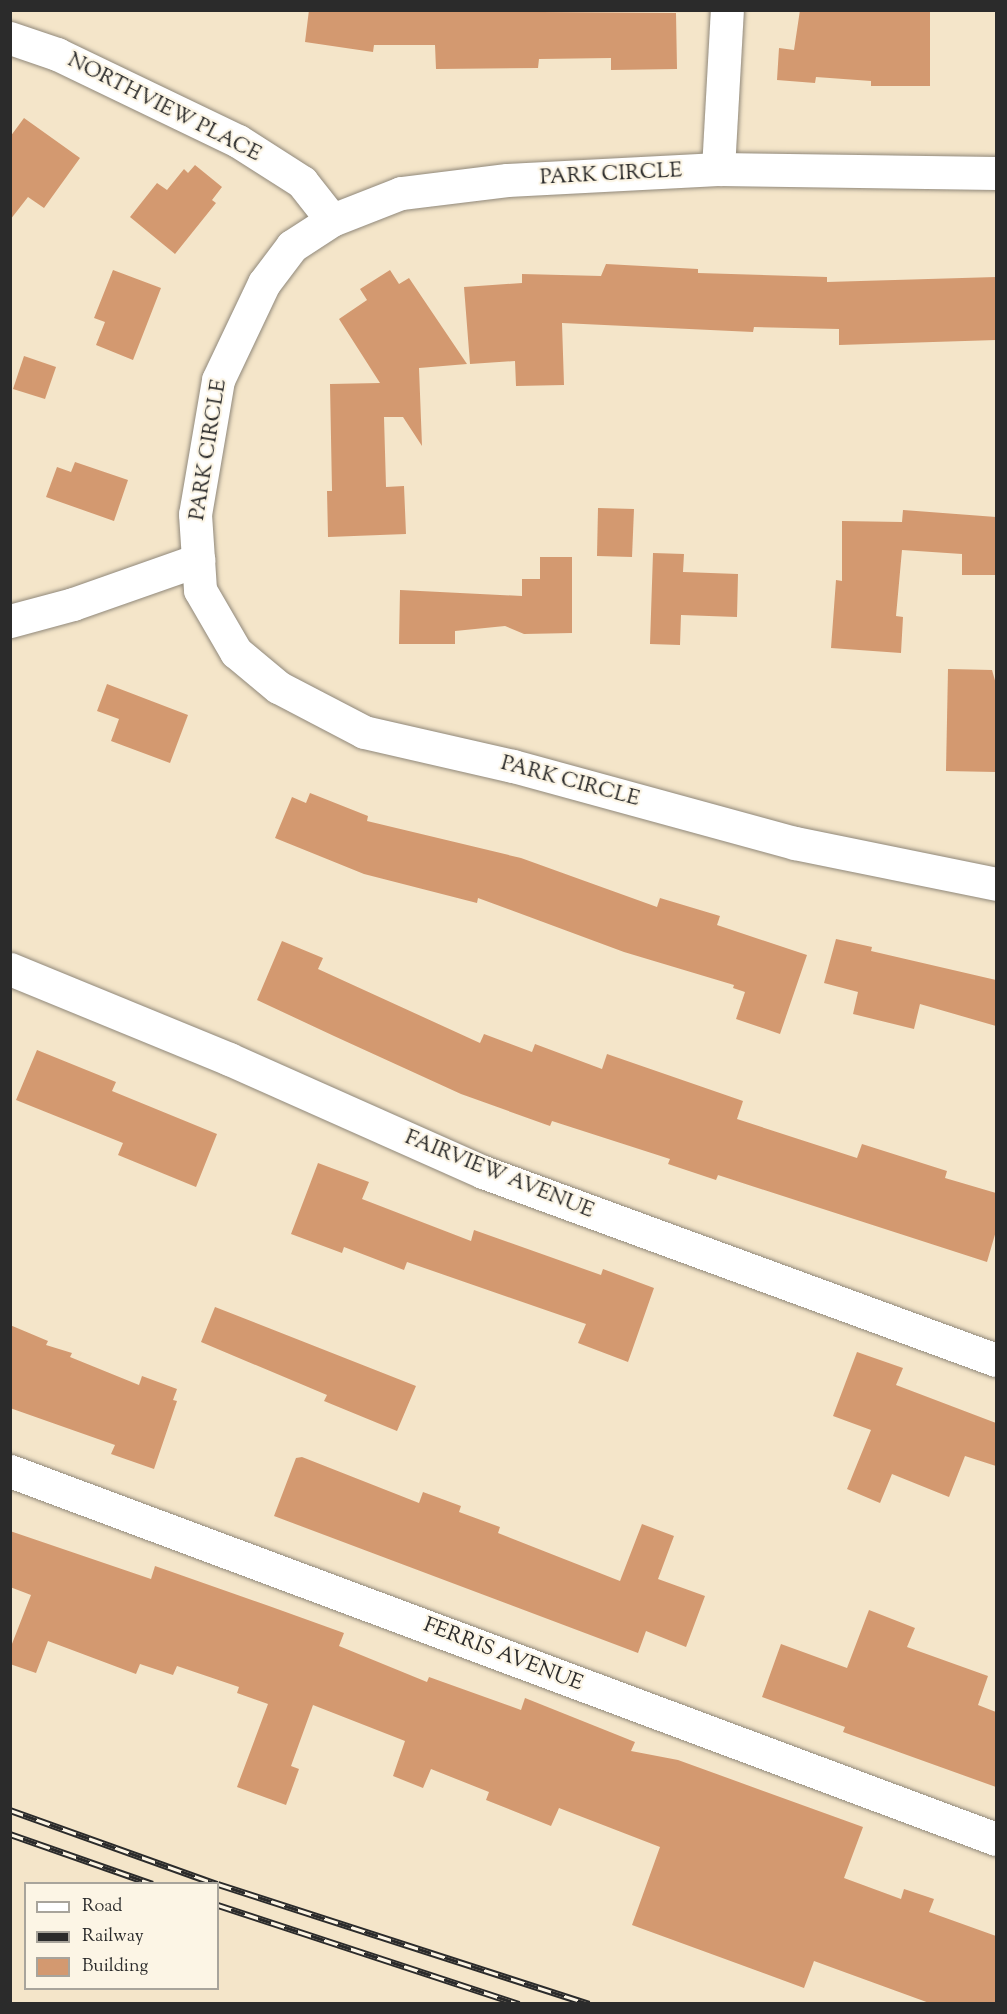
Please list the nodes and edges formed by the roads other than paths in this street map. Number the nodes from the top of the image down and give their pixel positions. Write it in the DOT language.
graph roads {
  1 [pos="727,10"];
  2 [pos="10,38"];
  3 [pos="718,169"];
  4 [pos="996,173"];
  5 [pos="332,220"];
  6 [pos="198,560"];
  7 [pos="10,621"];
  8 [pos="996,884"];
  9 [pos="10,969"];
  10 [pos="996,1360"];
  11 [pos="10,1471"];
  12 [pos="996,1839"];
  1 -- 3 [label="street"];
  2 -- 5 [label="street, NORTHVIEW PLACE"];
  3 -- 4 [label="street, PARK CIRCLE"];
  3 -- 5 [label="street, PARK CIRCLE"];
  5 -- 6 [label="street, PARK CIRCLE"];
  6 -- 7 [label="street"];
  6 -- 8 [label="street, PARK CIRCLE"];
  9 -- 10 [label="street, FAIRVIEW AVENUE"];
  11 -- 12 [label="street, FERRIS AVENUE"];
}
